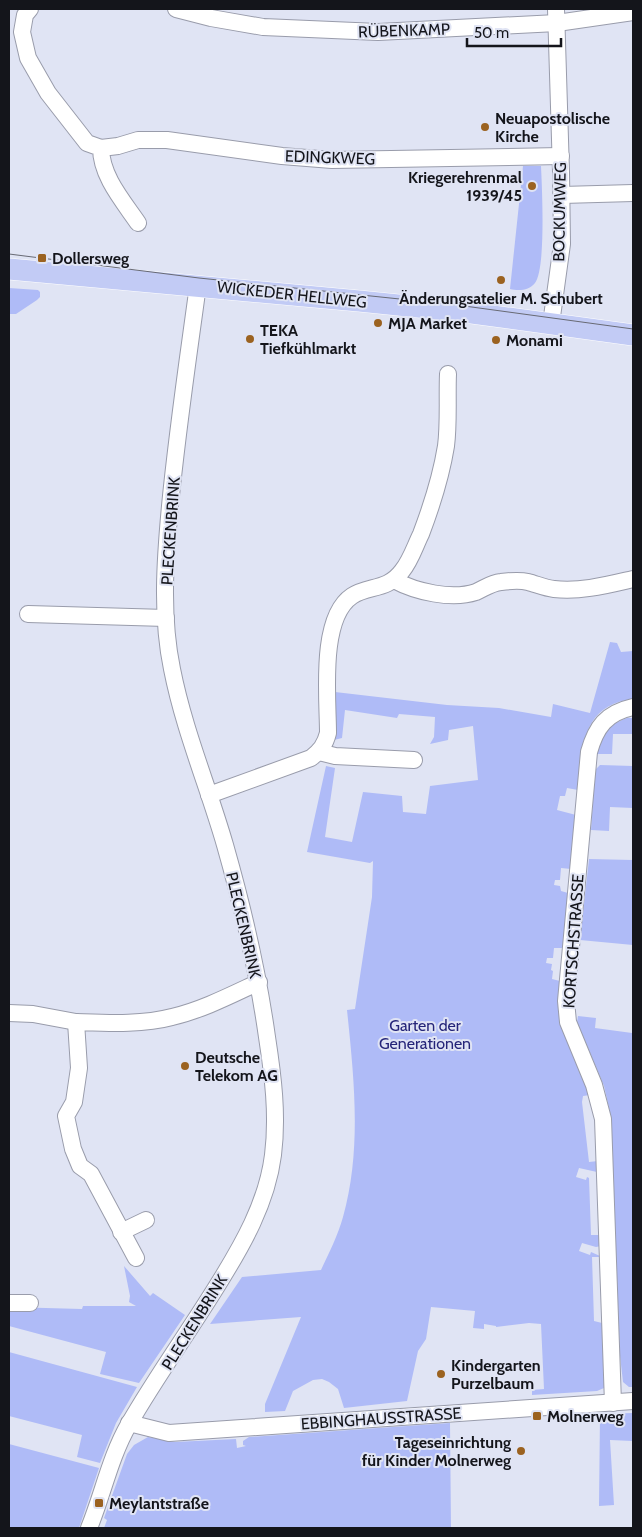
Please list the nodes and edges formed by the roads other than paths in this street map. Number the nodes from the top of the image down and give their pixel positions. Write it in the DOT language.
graph roads {
  1 [pos="30,9"];
  2 [pos="176,9"];
  3 [pos="633,12"];
  4 [pos="556,16"];
  5 [pos="101,148"];
  6 [pos="561,156"];
  7 [pos="633,193"];
  8 [pos="562,195"];
  9 [pos="138,223"];
  10 [pos="9,269"];
  11 [pos="198,285"];
  12 [pos="551,324"];
  13 [pos="633,335"];
  14 [pos="448,374"];
  15 [pos="633,579"];
  16 [pos="394,580"];
  17 [pos="28,614"];
  18 [pos="166,618"];
  19 [pos="633,707"];
  20 [pos="319,752"];
  21 [pos="414,760"];
  22 [pos="209,796"];
  23 [pos="258,982"];
  24 [pos="9,1013"];
  25 [pos="76,1022"];
  26 [pos="146,1220"];
  27 [pos="121,1232"];
  28 [pos="136,1258"];
  29 [pos="9,1303"];
  30 [pos="30,1303"];
  31 [pos="633,1402"];
  32 [pos="613,1403"];
  33 [pos="129,1423"];
  34 [pos="89,1528"];
  1 -- 5 [label="street"];
  2 -- 4 [label="street, RÜBENKAMP"];
  3 -- 4 [label="street, RÜBENKAMP"];
  4 -- 6 [label="street, BOCKUMWEG"];
  5 -- 6 [label="street, EDINGKWEG"];
  5 -- 9 [label="street"];
  6 -- 8 [label="street, BOCKUMWEG"];
  7 -- 8 [label="street"];
  8 -- 12 [label="street, BOCKUMWEG"];
  10 -- 11 [label="main road, WICKEDER HELLWEG"];
  11 -- 12 [label="main road, WICKEDER HELLWEG"];
  11 -- 18 [label="street, PLECKENBRINK"];
  12 -- 13 [label="main road, WICKEDER HELLWEG"];
  14 -- 16 [label="street"];
  15 -- 16 [label="street"];
  16 -- 20 [label="street"];
  17 -- 18 [label="street"];
  18 -- 22 [label="street, PLECKENBRINK"];
  19 -- 32 [label="street, KORTSCHSTRASSE"];
  20 -- 21 [label="street"];
  20 -- 22 [label="street"];
  22 -- 23 [label="street, PLECKENBRINK"];
  23 -- 25 [label="street"];
  23 -- 33 [label="street, PLECKENBRINK"];
  24 -- 25 [label="street"];
  25 -- 27 [label="street"];
  26 -- 27 [label="street"];
  27 -- 28 [label="street"];
  29 -- 30 [label="street"];
  31 -- 32 [label="street, EBBINGHAUSSTRASSE"];
  32 -- 33 [label="street, EBBINGHAUSSTRASSE"];
  33 -- 34 [label="street, PLECKENBRINK"];
}
